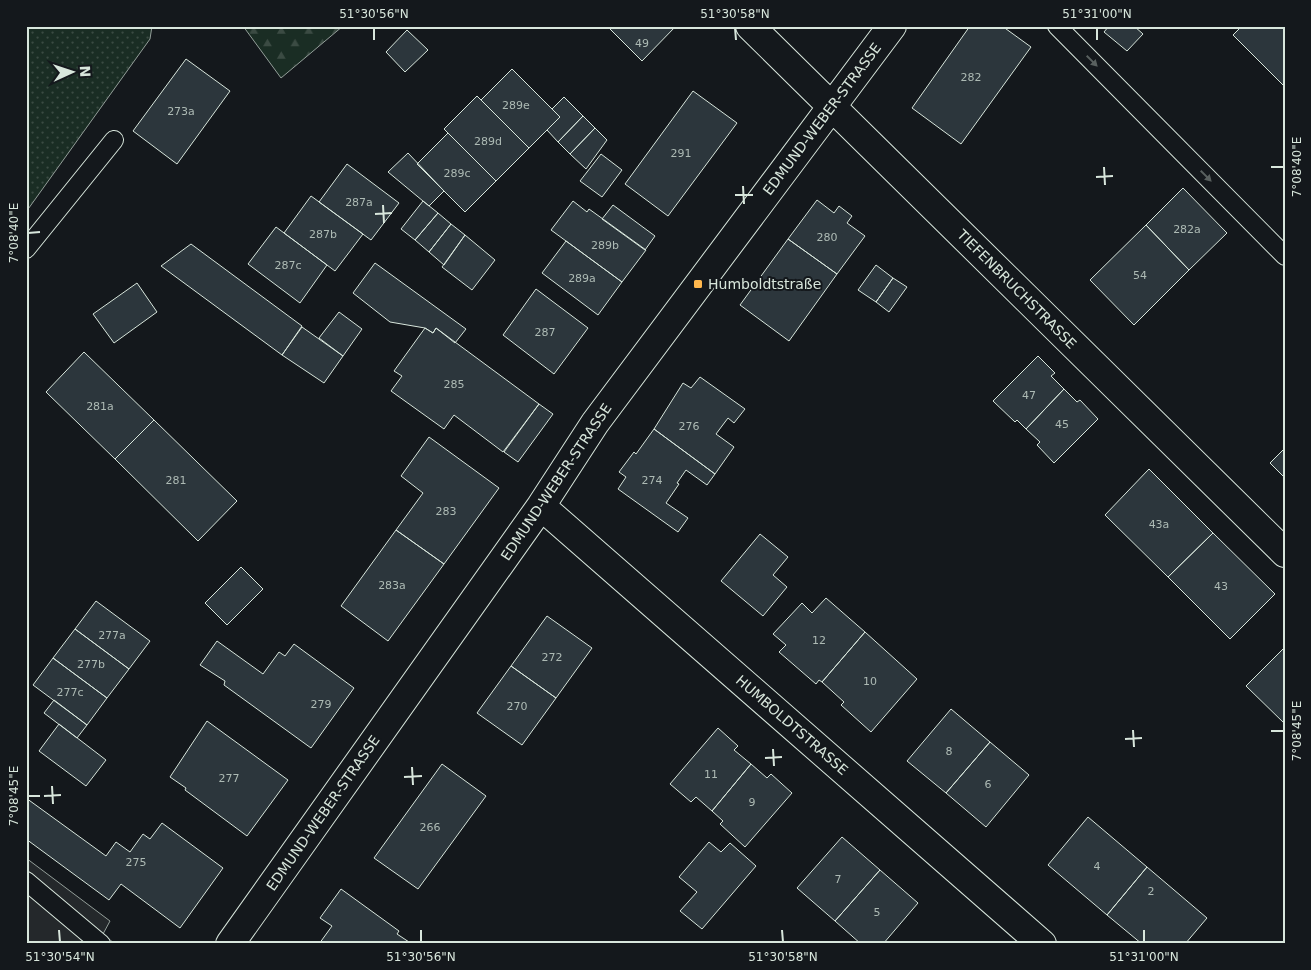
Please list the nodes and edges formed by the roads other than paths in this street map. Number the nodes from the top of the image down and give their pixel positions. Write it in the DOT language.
graph roads {
  1 [pos="750,26"];
  2 [pos="892,26"];
  3 [pos="1057,26"];
  4 [pos="831,105"];
  5 [pos="114,140"];
  6 [pos="26,249"];
  7 [pos="1285,256"];
  8 [pos="541,506"];
  9 [pos="1285,553"];
  10 [pos="26,881"];
  11 [pos="101,944"];
  12 [pos="230,944"];
  13 [pos="1042,944"];
  1 -- 4 [label="street, TIEFENBRUCHSTRASSE"];
  2 -- 4 [label="street, EDMUND-WEBER-STRASSE"];
  3 -- 7 [label="lane, one-way"];
  4 -- 8 [label="street, EDMUND-WEBER-STRASSE"];
  4 -- 9 [label="street, TIEFENBRUCHSTRASSE"];
  5 -- 6 [label="lane"];
  8 -- 12 [label="street, EDMUND-WEBER-STRASSE"];
  8 -- 13 [label="street, HUMBOLDTSTRASSE"];
  10 -- 11 [label="lane"];
}
